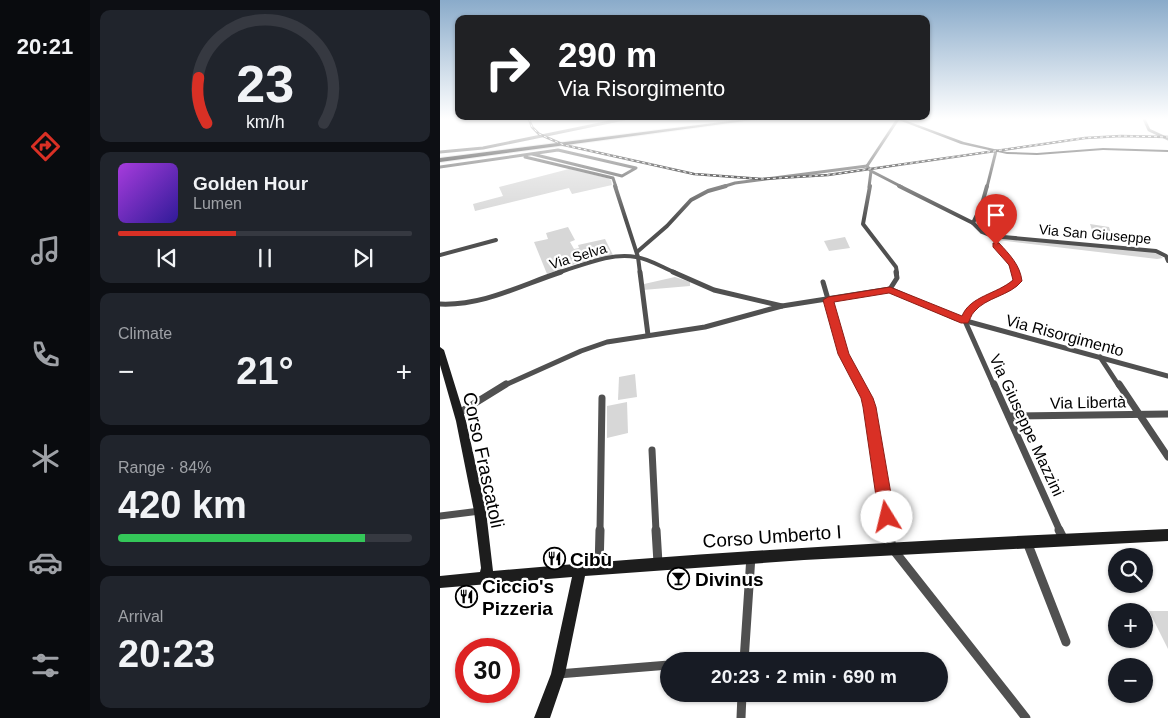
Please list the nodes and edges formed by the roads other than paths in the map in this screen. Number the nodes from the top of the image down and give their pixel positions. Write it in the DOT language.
graph roads {
  1 [pos="996,152"];
  2 [pos="492,153"];
  3 [pos="498,153"];
  4 [pos="542,153"];
  5 [pos="569,153"];
  6 [pos="876,153"];
  7 [pos="1005,153"];
  8 [pos="1052,153"];
  9 [pos="532,154"];
  10 [pos="521,156"];
  11 [pos="440,160"];
  12 [pos="867,166"];
  13 [pos="440,167"];
  14 [pos="871,171"];
  15 [pos="973,223"];
  16 [pos="992,236"];
  17 [pos="496,240"];
  18 [pos="440,255"];
  19 [pos="638,255"];
  20 [pos="1168,261"];
  21 [pos="823,282"];
  22 [pos="890,290"];
  23 [pos="828,300"];
  24 [pos="440,304"];
  25 [pos="782,306"];
  26 [pos="965,321"];
  27 [pos="648,335"];
  28 [pos="440,350"];
  29 [pos="1100,356"];
  30 [pos="1168,376"];
  31 [pos="602,398"];
  32 [pos="459,414"];
  33 [pos="1168,414"];
  34 [pos="1140,415"];
  35 [pos="1009,416"];
  36 [pos="652,450"];
  37 [pos="1168,457"];
  38 [pos="480,512"];
  39 [pos="440,516"];
  40 [pos="1168,535"];
  41 [pos="1064,540"];
  42 [pos="1027,542"];
  43 [pos="892,548"];
  44 [pos="752,556"];
  45 [pos="658,563"];
  46 [pos="599,568"];
  47 [pos="580,570"];
  48 [pos="485,578"];
  49 [pos="440,582"];
  50 [pos="1066,642"];
  51 [pos="745,652"];
  52 [pos="660,667"];
  53 [pos="558,674"];
  54 [pos="741,702"];
  55 [pos="542,718"];
  56 [pos="740,718"];
  57 [pos="1026,718"];
  1 -- 15 [label="street"];
  2 -- 11 [label="highway"];
  3 -- 11 [label="highway"];
  4 -- 9 [label="street"];
  5 -- 9 [label="street"];
  6 -- 12 [label="street"];
  7 -- 8 [label="street"];
  9 -- 10 [label="street"];
  10 -- 13 [label="street"];
  10 -- 19 [label="street"];
  12 -- 14 [label="street"];
  12 -- 19 [label="street"];
  14 -- 15 [label="street, Via San Giuseppe"];
  14 -- 22 [label="street"];
  15 -- 16 [label="street, Via San Giuseppe"];
  16 -- 20 [label="street, Via San Giuseppe"];
  16 -- 26 [label="street"];
  17 -- 18 [label="street"];
  19 -- 24 [label="street, Via Selva"];
  19 -- 25 [label="street"];
  19 -- 27 [label="street"];
  21 -- 23 [label="street"];
  22 -- 23 [label="street"];
  22 -- 26 [label="street, Via Risorgimento"];
  23 -- 25 [label="street"];
  23 -- 43 [label="street"];
  25 -- 27 [label="street"];
  26 -- 29 [label="street, Via Risorgimento"];
  26 -- 35 [label="street, Via Giuseppe Mazzini"];
  27 -- 32 [label="street"];
  28 -- 32 [label="street, Corso Frascatoli"];
  29 -- 30 [label="street, Via Risorgimento"];
  29 -- 34 [label="street"];
  31 -- 46 [label="street"];
  32 -- 38 [label="street, Corso Frascatoli"];
  33 -- 34 [label="street, Via Libertà"];
  34 -- 35 [label="street, Via Libertà"];
  34 -- 37 [label="street"];
  35 -- 41 [label="street, Via Giuseppe Mazzini"];
  36 -- 45 [label="street"];
  38 -- 39 [label="street"];
  38 -- 48 [label="street, Corso Frascatoli"];
  40 -- 41 [label="street, Corso Umberto I"];
  41 -- 42 [label="street, Corso Umberto I"];
  42 -- 43 [label="street, Corso Umberto I"];
  42 -- 50 [label="street"];
  43 -- 44 [label="street, Corso Umberto I"];
  43 -- 57 [label="street"];
  44 -- 45 [label="street, Corso Umberto I"];
  44 -- 51 [label="street"];
  45 -- 46 [label="street, Corso Umberto I"];
  46 -- 47 [label="street, Corso Umberto I"];
  47 -- 48 [label="street, Corso Umberto I"];
  47 -- 53 [label="street"];
  48 -- 49 [label="street, Corso Umberto I"];
  52 -- 53 [label="street"];
  53 -- 55 [label="street"];
  54 -- 56 [label="street"];
}
